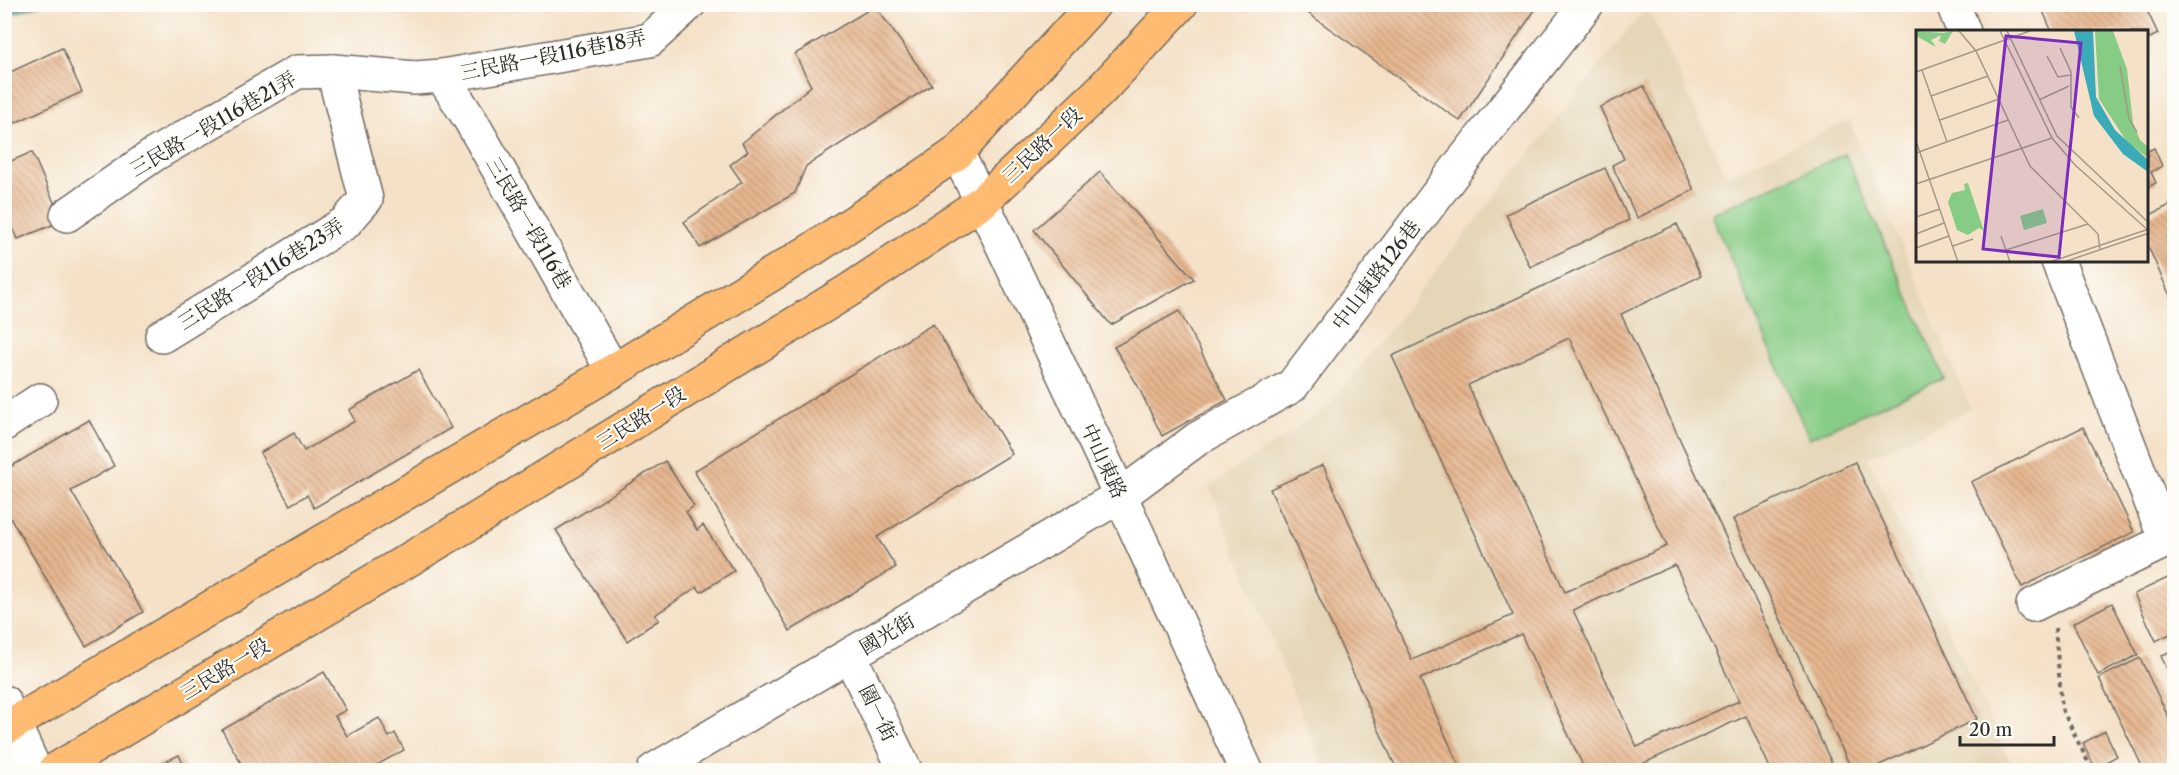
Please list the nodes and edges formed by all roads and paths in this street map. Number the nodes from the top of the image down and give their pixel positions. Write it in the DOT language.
graph roads {
  1 [pos="689,4"];
  2 [pos="1094,4"];
  3 [pos="1181,4"];
  4 [pos="1587,4"];
  5 [pos="1953,4"];
  6 [pos="1963,30"];
  7 [pos="333,71"];
  8 [pos="442,76"];
  9 [pos="957,153"];
  10 [pos="982,202"];
  11 [pos="67,215"];
  12 [pos="2058,262"];
  13 [pos="162,336"];
  14 [pos="613,371"];
  15 [pos="40,400"];
  16 [pos="4,424"];
  17 [pos="1120,496"];
  18 [pos="2170,539"];
  19 [pos="2042,601"];
  20 [pos="850,656"];
  21 [pos="8,718"];
  22 [pos="35,771"];
  23 [pos="55,771"];
  24 [pos="654,771"];
  25 [pos="905,771"];
  26 [pos="1245,771"];
  27 [pos="2092,771"];
  1 -- 8 [label="street, 三民路一段116巷18弄"];
  2 -- 9 [label="main road"];
  3 -- 10 [label="main road, 三民路一段"];
  4 -- 17 [label="street, 中山東路126巷"];
  5 -- 6 [label="street"];
  7 -- 8 [label="street, 三民路一段116巷21弄"];
  7 -- 11 [label="street, 三民路一段116巷21弄"];
  7 -- 13 [label="street, 三民路一段116巷23弄"];
  8 -- 14 [label="street, 三民路一段116巷"];
  9 -- 10 [label="street, 中山東路"];
  9 -- 14 [label="main road"];
  10 -- 17 [label="street, 中山東路"];
  10 -- 23 [label="main road, 三民路一段"];
  12 -- 18 [label="street"];
  14 -- 21 [label="main road"];
  15 -- 16 [label="street"];
  17 -- 20 [label="street, 國光街"];
  17 -- 26 [label="street, 中山東路"];
  18 -- 19 [label="street"];
  19 -- 27 [label="path"];
  20 -- 24 [label="street, 國光街"];
  20 -- 25 [label="street, 園一街"];
  21 -- 22 [label="street"];
}
